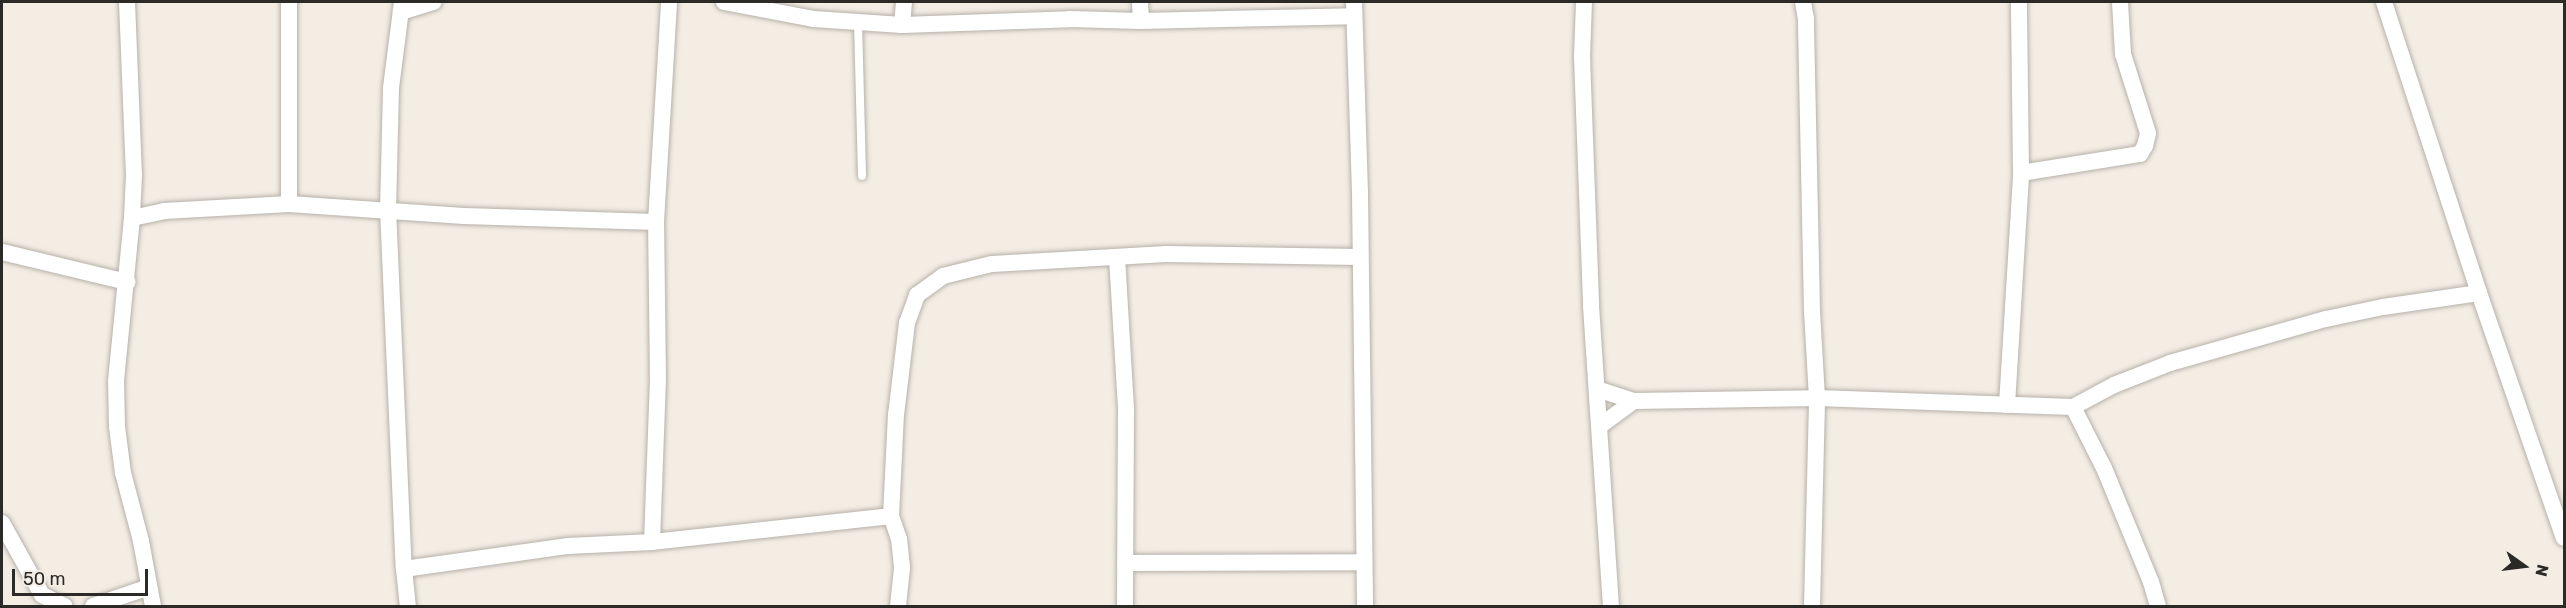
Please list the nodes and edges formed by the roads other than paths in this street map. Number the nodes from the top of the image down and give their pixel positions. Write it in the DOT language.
graph roads {
  1 [pos="127,2"];
  2 [pos="289,2"];
  3 [pos="433,2"];
  4 [pos="669,2"];
  5 [pos="724,2"];
  6 [pos="904,2"];
  7 [pos="1140,2"];
  8 [pos="1584,2"];
  9 [pos="1803,2"];
  10 [pos="2019,2"];
  11 [pos="2120,2"];
  12 [pos="2384,2"];
  13 [pos="402,7"];
  14 [pos="1354,9"];
  15 [pos="858,21"];
  16 [pos="1141,21"];
  17 [pos="902,26"];
  18 [pos="2021,173"];
  19 [pos="862,176"];
  20 [pos="289,204"];
  21 [pos="388,209"];
  22 [pos="132,218"];
  23 [pos="656,222"];
  24 [pos="2,252"];
  25 [pos="1117,257"];
  26 [pos="1359,257"];
  27 [pos="127,282"];
  28 [pos="2479,293"];
  29 [pos="1597,389"];
  30 [pos="1817,398"];
  31 [pos="1635,401"];
  32 [pos="2007,405"];
  33 [pos="2073,406"];
  34 [pos="1601,426"];
  35 [pos="891,516"];
  36 [pos="2,523"];
  37 [pos="2565,538"];
  38 [pos="652,542"];
  39 [pos="1364,562"];
  40 [pos="1125,563"];
  41 [pos="404,569"];
  42 [pos="149,587"];
  43 [pos="65,606"];
  44 [pos="93,606"];
  45 [pos="153,606"];
  46 [pos="408,606"];
  47 [pos="898,606"];
  48 [pos="1125,606"];
  49 [pos="1365,606"];
  50 [pos="1611,606"];
  51 [pos="1812,606"];
  52 [pos="2158,606"];
  1 -- 22 [label="street"];
  2 -- 20 [label="street"];
  3 -- 13 [label="street"];
  4 -- 23 [label="street"];
  5 -- 15 [label="street"];
  6 -- 17 [label="street"];
  7 -- 16 [label="street"];
  8 -- 29 [label="street"];
  9 -- 30 [label="street"];
  10 -- 18 [label="street"];
  11 -- 18 [label="street"];
  12 -- 28 [label="street"];
  13 -- 21 [label="street"];
  14 -- 16 [label="street"];
  14 -- 26 [label="street"];
  15 -- 17 [label="street"];
  15 -- 19 [label="lane"];
  16 -- 17 [label="street"];
  18 -- 32 [label="street"];
  20 -- 21 [label="street"];
  20 -- 22 [label="street"];
  21 -- 23 [label="street"];
  21 -- 41 [label="street"];
  22 -- 27 [label="street"];
  23 -- 38 [label="street"];
  24 -- 27 [label="street"];
  25 -- 26 [label="street"];
  25 -- 35 [label="street"];
  25 -- 40 [label="street"];
  26 -- 39 [label="street"];
  27 -- 42 [label="street"];
  28 -- 33 [label="street"];
  28 -- 37 [label="street"];
  29 -- 31 [label="street"];
  29 -- 34 [label="street"];
  30 -- 31 [label="street"];
  30 -- 32 [label="street"];
  30 -- 51 [label="street"];
  31 -- 34 [label="street"];
  32 -- 33 [label="street"];
  33 -- 52 [label="street"];
  34 -- 50 [label="street"];
  35 -- 38 [label="street"];
  35 -- 47 [label="street"];
  36 -- 43 [label="street"];
  38 -- 41 [label="street"];
  39 -- 40 [label="street"];
  39 -- 49 [label="street"];
  40 -- 48 [label="street"];
  41 -- 46 [label="street"];
  42 -- 44 [label="street"];
  42 -- 45 [label="street"];
}
